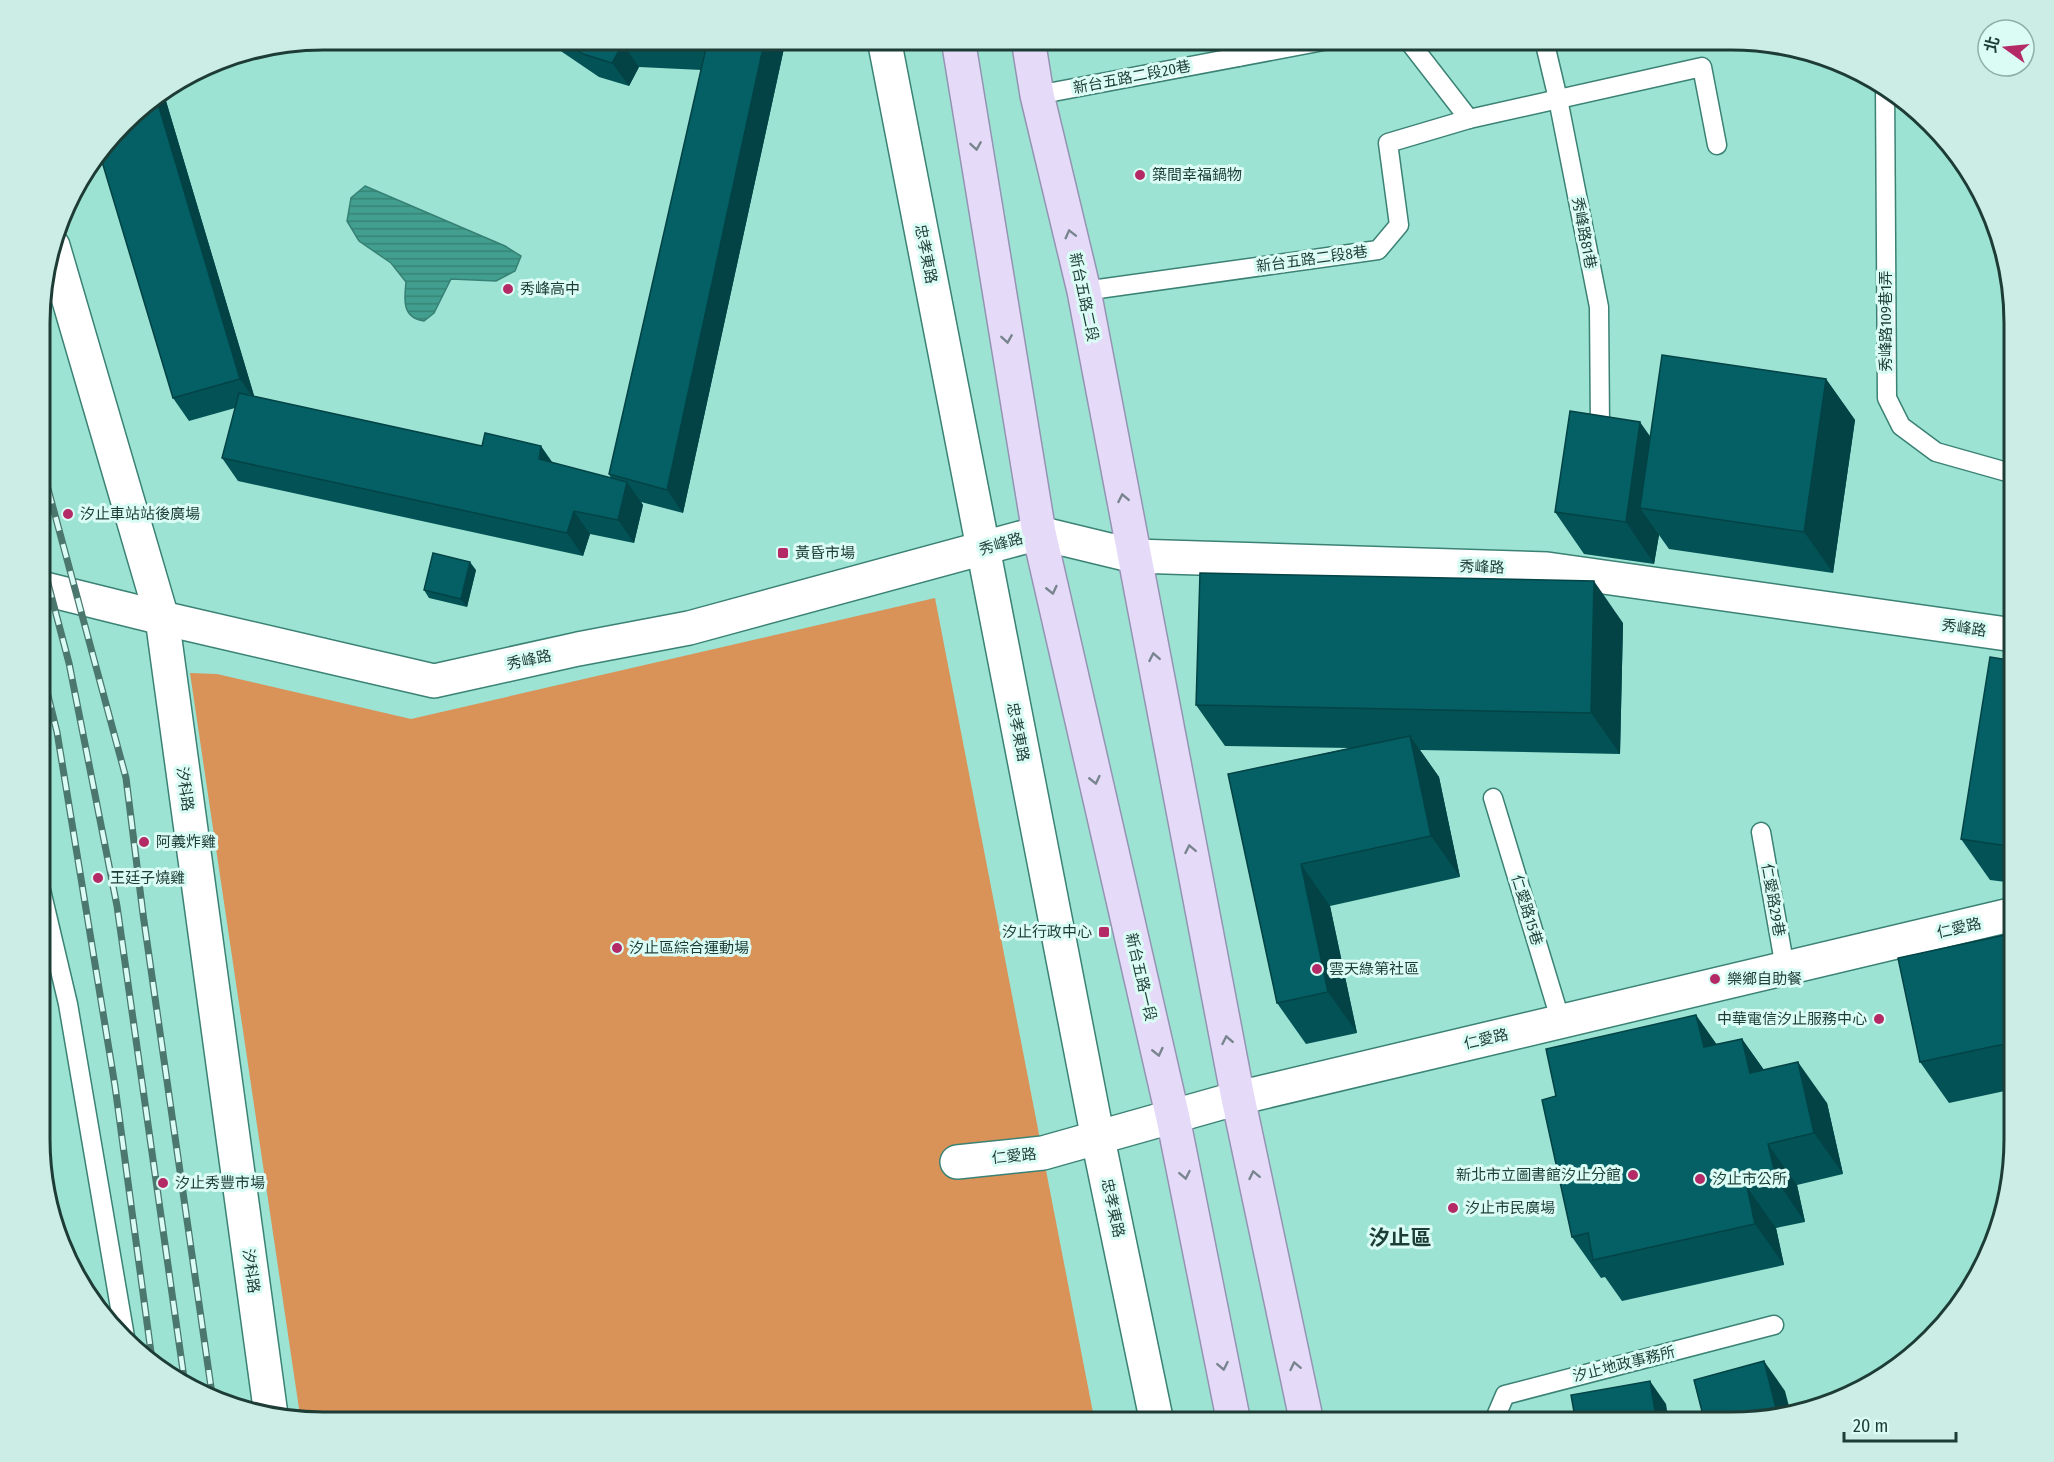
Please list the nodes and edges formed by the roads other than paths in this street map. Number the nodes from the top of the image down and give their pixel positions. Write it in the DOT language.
graph roads {
  1 [pos="886,50"];
  2 [pos="960,50"];
  3 [pos="1030,50"];
  4 [pos="1227,50"];
  5 [pos="1416,50"];
  6 [pos="1547,50"];
  7 [pos="1036,95"];
  8 [pos="1885,97"];
  9 [pos="1558,99"];
  10 [pos="1469,119"];
  11 [pos="1717,145"];
  12 [pos="57,260"];
  13 [pos="1084,291"];
  14 [pos="1600,429"];
  15 [pos="2004,471"];
  16 [pos="1039,532"];
  17 [pos="982,549"];
  18 [pos="1134,556"];
  19 [pos="50,590"];
  20 [pos="162,618"];
  21 [pos="2004,634"];
  22 [pos="1493,798"];
  23 [pos="1761,832"];
  24 [pos="2004,916"];
  25 [pos="50,928"];
  26 [pos="1785,968"];
  27 [pos="1561,1022"];
  28 [pos="1238,1098"];
  29 [pos="1173,1118"];
  30 [pos="1098,1139"];
  31 [pos="957,1162"];
  32 [pos="1774,1325"];
  33 [pos="123,1327"];
  34 [pos="270,1407"];
  35 [pos="1155,1412"];
  36 [pos="1232,1412"];
  37 [pos="1305,1412"];
  38 [pos="1498,1412"];
  1 -- 17 [label="street, 忠孝東路"];
  2 -- 16 [label="main road, one-way"];
  3 -- 7 [label="main road, 新台五路二段"];
  4 -- 7 [label="lane, 新台五路二段20巷"];
  5 -- 10 [label="lane"];
  6 -- 9 [label="lane, 秀峰路81巷"];
  13 -- 7 [label="main road, 新台五路二段, one-way"];
  8 -- 15 [label="lane, 秀峰路109巷1弄"];
  9 -- 10 [label="lane"];
  9 -- 11 [label="lane"];
  9 -- 14 [label="lane, 秀峰路81巷"];
  10 -- 13 [label="lane, 新台五路二段8巷"];
  12 -- 20 [label="street, 汐科路"];
  18 -- 13 [label="main road, 新台五路二段, one-way"];
  16 -- 17 [label="street, 秀峰路"];
  16 -- 18 [label="street, 秀峰路"];
  16 -- 29 [label="main road, 新台五路一段, one-way"];
  17 -- 20 [label="street, 秀峰路"];
  17 -- 30 [label="street, 忠孝東路"];
  18 -- 21 [label="street, 秀峰路"];
  28 -- 18 [label="main road, one-way"];
  19 -- 20 [label="street, 秀峰路"];
  20 -- 34 [label="street, 汐科路"];
  22 -- 27 [label="lane, 仁愛路15巷"];
  23 -- 26 [label="lane, 仁愛路29巷"];
  24 -- 26 [label="street, 仁愛路"];
  25 -- 33 [label="lane"];
  26 -- 27 [label="street, 仁愛路"];
  27 -- 28 [label="street, 仁愛路"];
  28 -- 29 [label="street, 仁愛路"];
  37 -- 28 [label="main road, one-way"];
  29 -- 30 [label="street, 仁愛路"];
  29 -- 36 [label="main road, 新台五路一段, one-way"];
  30 -- 31 [label="street, 仁愛路"];
  30 -- 35 [label="street, 忠孝東路"];
  32 -- 38 [label="lane, 汐止地政事務所"];
}
